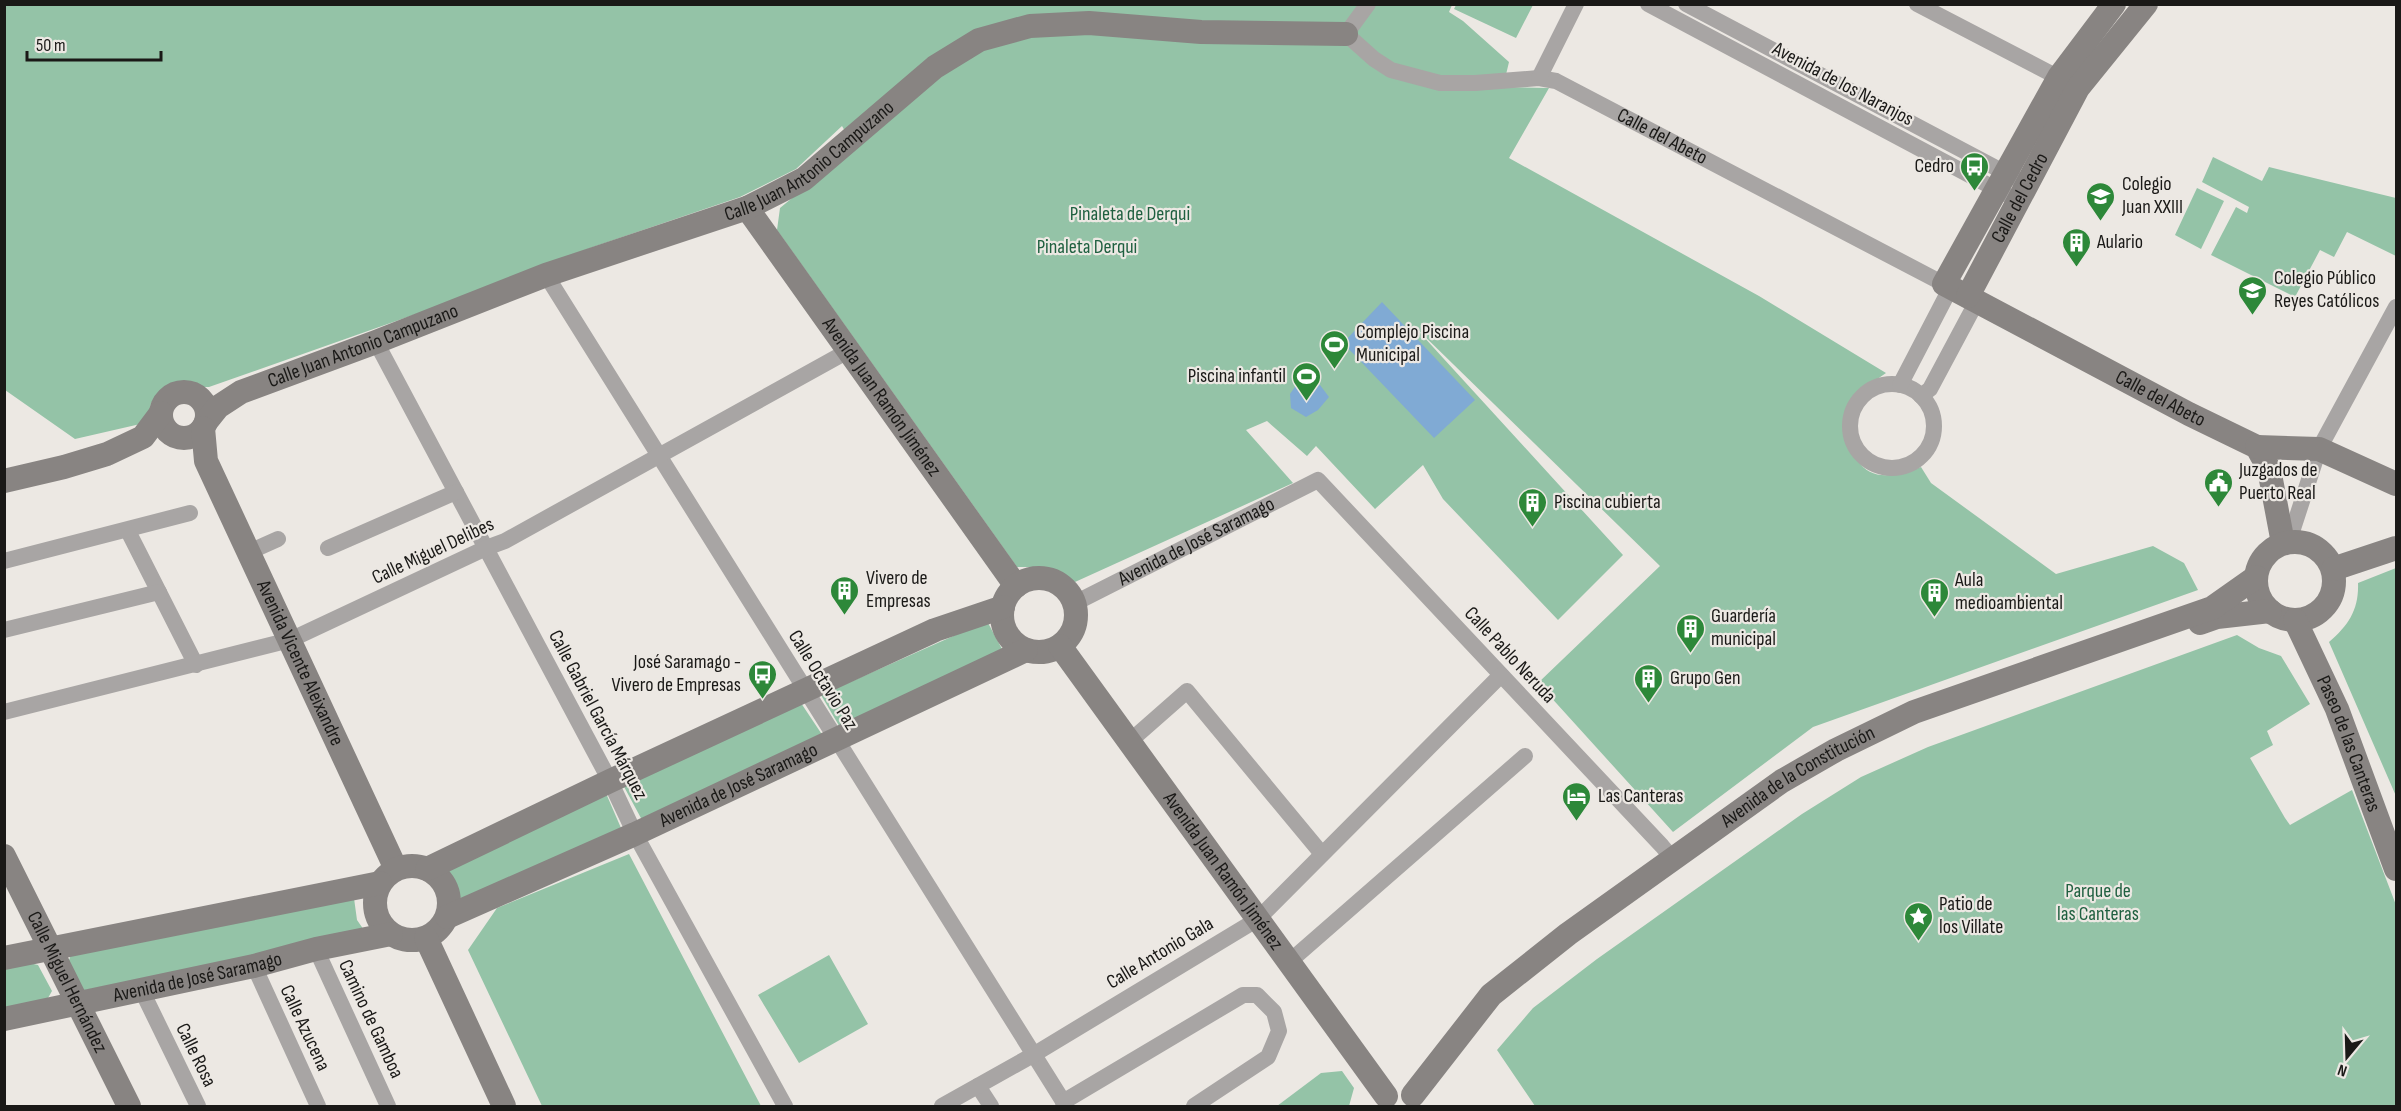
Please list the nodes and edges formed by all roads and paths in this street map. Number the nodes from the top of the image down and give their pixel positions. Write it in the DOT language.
graph roads {
  1 [pos="1368,4"];
  2 [pos="1576,4"];
  3 [pos="1648,4"];
  4 [pos="1686,4"];
  5 [pos="1917,4"];
  6 [pos="2114,4"];
  7 [pos="2146,4"];
  8 [pos="1346,34"];
  9 [pos="1539,78"];
  10 [pos="2069,83"];
  11 [pos="2012,187"];
  12 [pos="747,208"];
  13 [pos="546,275"];
  14 [pos="1960,292"];
  15 [pos="2397,307"];
  16 [pos="376,342"];
  17 [pos="848,351"];
  18 [pos="1900,385"];
  19 [pos="241,392"];
  20 [pos="1921,396"];
  21 [pos="199,397"];
  22 [pos="161,414"];
  23 [pos="192,431"];
  24 [pos="143,437"];
  25 [pos="2257,447"];
  26 [pos="2319,449"];
  27 [pos="658,457"];
  28 [pos="1318,480"];
  29 [pos="4,481"];
  30 [pos="2397,484"];
  31 [pos="456,492"];
  32 [pos="190,513"];
  33 [pos="128,531"];
  34 [pos="278,539"];
  35 [pos="2286,542"];
  36 [pos="328,548"];
  37 [pos="486,548"];
  38 [pos="2397,548"];
  39 [pos="249,552"];
  40 [pos="4,561"];
  41 [pos="2333,569"];
  42 [pos="2256,577"];
  43 [pos="1017,585"];
  44 [pos="159,592"];
  45 [pos="1075,603"];
  46 [pos="1003,607"];
  47 [pos="2270,611"];
  48 [pos="2295,620"];
  49 [pos="4,630"];
  50 [pos="290,640"];
  51 [pos="1060,646"];
  52 [pos="1026,650"];
  53 [pos="196,665"];
  54 [pos="1501,675"];
  55 [pos="806,691"];
  56 [pos="4,712"];
  57 [pos="837,741"];
  58 [pos="1129,742"];
  59 [pos="1525,756"];
  60 [pos="610,780"];
  61 [pos="635,834"];
  62 [pos="1322,854"];
  63 [pos="2394,855"];
  64 [pos="4,856"];
  65 [pos="1672,858"];
  66 [pos="427,869"];
  67 [pos="388,876"];
  68 [pos="11,882"];
  69 [pos="447,917"];
  70 [pos="1257,919"];
  71 [pos="391,934"];
  72 [pos="426,938"];
  73 [pos="50,949"];
  74 [pos="316,949"];
  75 [pos="4,958"];
  76 [pos="1289,962"];
  77 [pos="254,966"];
  78 [pos="141,989"];
  79 [pos="77,1003"];
  80 [pos="4,1019"];
  81 [pos="1034,1055"];
  82 [pos="978,1086"];
  83 [pos="1382,1101"];
  84 [pos="1420,1102"];
  85 [pos="499,1105"];
  86 [pos="1065,1105"];
  87 [pos="129,1107"];
  88 [pos="198,1107"];
  89 [pos="318,1107"];
  90 [pos="388,1107"];
  91 [pos="785,1107"];
  92 [pos="942,1107"];
  93 [pos="991,1107"];
  94 [pos="1194,1107"];
  1 -- 8 [label="street"];
  2 -- 9 [label="street"];
  3 -- 11 [label="street, Avenida de los Naranjos"];
  4 -- 11 [label="street, Avenida de los Naranjos"];
  5 -- 10 [label="street"];
  6 -- 10 [label="street, Calle del Cedro"];
  7 -- 10 [label="street, Calle del Cedro"];
  8 -- 9 [label="street, Calle del Abeto"];
  8 -- 12 [label="street, Calle Juan Antonio Campuzano"];
  9 -- 14 [label="street, Calle del Abeto"];
  10 -- 11 [label="street, Calle del Cedro"];
  11 -- 14 [label="street, Calle del Cedro"];
  12 -- 13 [label="street, Calle Juan Antonio Campuzano"];
  12 -- 17 [label="street, Avenida Juan Ramón Jiménez"];
  13 -- 16 [label="street, Calle Juan Antonio Campuzano"];
  13 -- 27 [label="street, Calle Octavio Paz"];
  14 -- 18 [label="street, Calle del Cedro"];
  14 -- 20 [label="street, Calle del Cedro"];
  14 -- 25 [label="street, Calle del Abeto"];
  15 -- 26 [label="street"];
  16 -- 19 [label="street, Calle Juan Antonio Campuzano"];
  16 -- 31 [label="street, Calle Gabriel García Márquez"];
  17 -- 27 [label="street, Calle Miguel Delibes"];
  17 -- 43 [label="street, Avenida Juan Ramón Jiménez"];
  18 -- 20 [label="street"];
  18 -- 20 [label="street"];
  19 -- 21 [label="street, Calle Juan Antonio Campuzano"];
  19 -- 23 [label="street, Calle Juan Antonio Campuzano"];
  21 -- 22 [label="street"];
  21 -- 23 [label="street"];
  22 -- 23 [label="street"];
  22 -- 24 [label="street"];
  23 -- 24 [label="street"];
  23 -- 39 [label="street, Avenida Vicente Aleixandre"];
  24 -- 29 [label="street"];
  25 -- 26 [label="street"];
  25 -- 35 [label="street"];
  26 -- 30 [label="street"];
  26 -- 35 [label="street"];
  27 -- 37 [label="street, Calle Miguel Delibes"];
  27 -- 55 [label="street, Calle Octavio Paz"];
  28 -- 45 [label="street, Avenida de José Saramago"];
  28 -- 54 [label="street, Calle Pablo Neruda"];
  31 -- 36 [label="street"];
  31 -- 37 [label="street, Calle Gabriel García Márquez"];
  32 -- 33 [label="street"];
  33 -- 40 [label="street"];
  33 -- 44 [label="street"];
  34 -- 39 [label="street"];
  35 -- 41 [label="street"];
  35 -- 42 [label="street"];
  37 -- 50 [label="street, Calle Miguel Delibes"];
  37 -- 60 [label="street, Calle Gabriel García Márquez"];
  38 -- 41 [label="street"];
  39 -- 50 [label="street, Avenida Vicente Aleixandre"];
  41 -- 48 [label="street"];
  42 -- 47 [label="street"];
  42 -- 65 [label="street, Avenida de la Constitución"];
  43 -- 45 [label="street"];
  43 -- 46 [label="street"];
  44 -- 49 [label="street"];
  44 -- 53 [label="street"];
  45 -- 51 [label="street"];
  46 -- 52 [label="street"];
  46 -- 55 [label="street"];
  47 -- 48 [label="street"];
  47 -- 84 [label="street, Avenida de la Constitución"];
  48 -- 63 [label="street, Paseo de las Canteras"];
  50 -- 53 [label="street, Calle Miguel Delibes"];
  50 -- 67 [label="street, Avenida Vicente Aleixandre"];
  51 -- 52 [label="street"];
  51 -- 58 [label="street, Avenida Juan Ramón Jiménez"];
  52 -- 57 [label="street, Avenida de José Saramago"];
  53 -- 56 [label="street, Calle Miguel Delibes"];
  54 -- 62 [label="street, Calle Antonio Gala"];
  54 -- 65 [label="street, Calle Pablo Neruda"];
  55 -- 57 [label="street, Calle Octavio Paz"];
  55 -- 60 [label="street"];
  57 -- 61 [label="street, Avenida de José Saramago"];
  57 -- 81 [label="street, Calle Octavio Paz"];
  58 -- 62 [label="street"];
  58 -- 70 [label="street, Avenida Juan Ramón Jiménez"];
  59 -- 76 [label="street"];
  60 -- 61 [label="street, Calle Gabriel García Márquez"];
  60 -- 66 [label="street"];
  61 -- 69 [label="street, Avenida de José Saramago"];
  61 -- 91 [label="street, Calle Gabriel García Márquez"];
  62 -- 70 [label="street, Calle Antonio Gala"];
  64 -- 68 [label="street, Calle Miguel Hernández"];
  65 -- 84 [label="street, Avenida de la Constitución"];
  66 -- 67 [label="street"];
  66 -- 69 [label="street"];
  67 -- 71 [label="street"];
  67 -- 73 [label="street"];
  68 -- 73 [label="street, Calle Miguel Hernández"];
  69 -- 72 [label="street"];
  70 -- 76 [label="street, Avenida Juan Ramón Jiménez"];
  70 -- 81 [label="street, Calle Antonio Gala"];
  71 -- 72 [label="street"];
  71 -- 74 [label="street, Avenida de José Saramago"];
  72 -- 85 [label="street"];
  73 -- 75 [label="street"];
  73 -- 79 [label="street, Calle Miguel Hernández"];
  74 -- 77 [label="street, Avenida de José Saramago"];
  74 -- 90 [label="street, Camino de Gamboa"];
  76 -- 83 [label="street, Avenida Juan Ramón Jiménez"];
  77 -- 78 [label="street, Avenida de José Saramago"];
  77 -- 89 [label="street, Calle Azucena"];
  78 -- 79 [label="street, Avenida de José Saramago"];
  78 -- 88 [label="street, Calle Rosa"];
  79 -- 80 [label="street, Avenida de José Saramago"];
  79 -- 87 [label="street, Calle Miguel Hernández"];
  81 -- 82 [label="street, Calle Antonio Gala"];
  81 -- 86 [label="street, Calle Octavio Paz"];
  82 -- 92 [label="street, Calle Antonio Gala"];
  82 -- 93 [label="street"];
  83 -- 84 [label="street"];
  86 -- 94 [label="street"];
}
